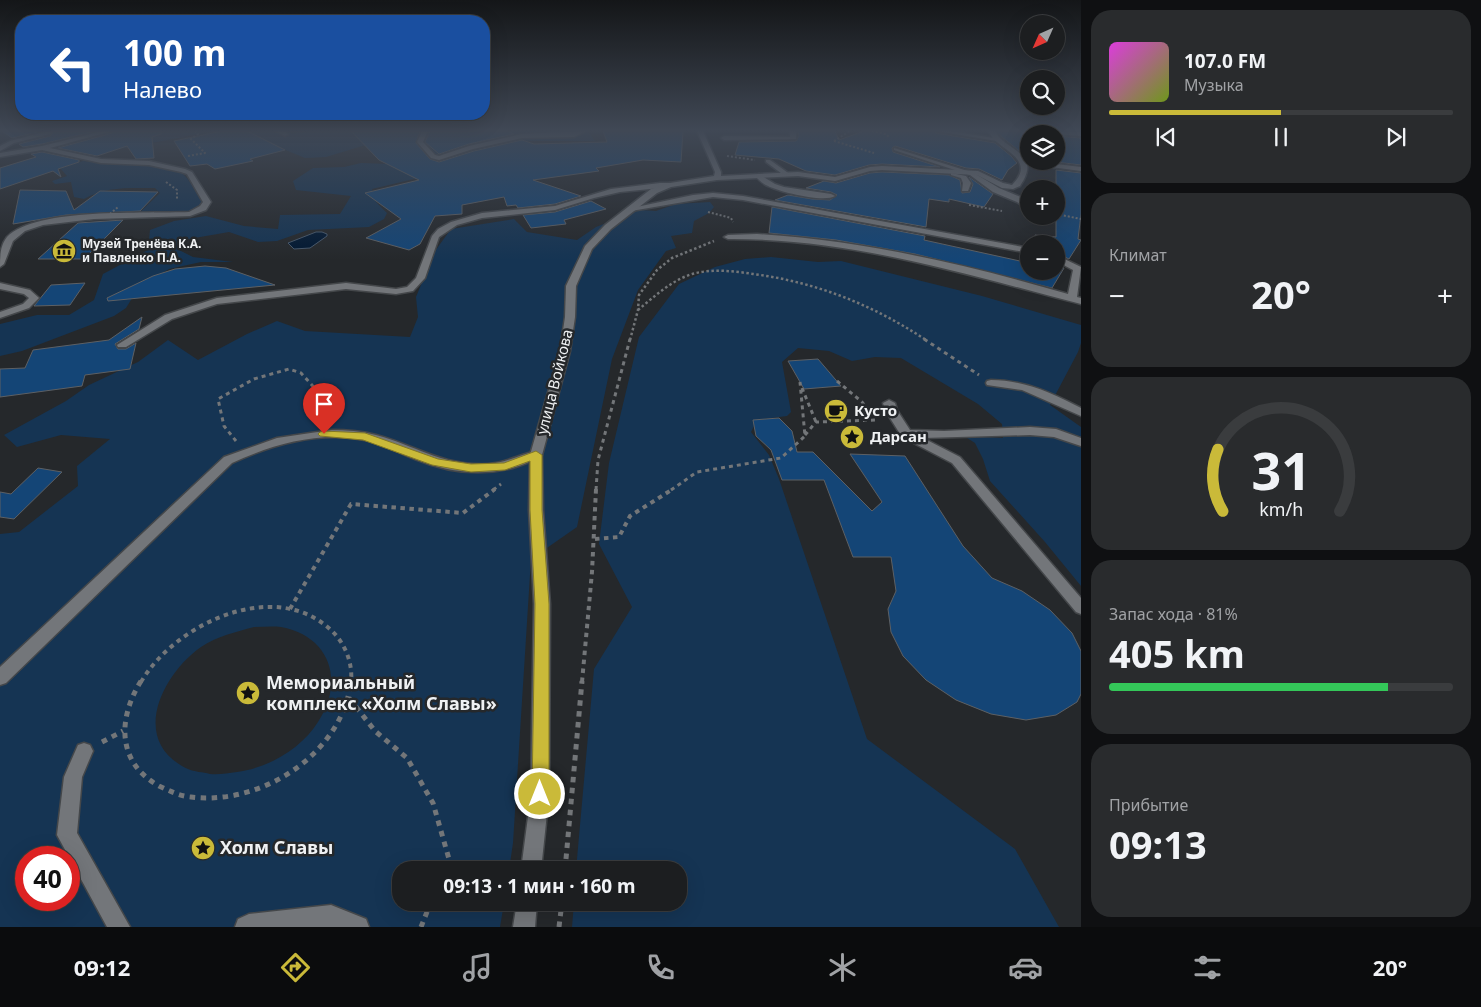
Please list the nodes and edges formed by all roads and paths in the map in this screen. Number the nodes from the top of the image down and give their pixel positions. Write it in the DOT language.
graph roads {
  1 [pos="190,174"];
  2 [pos="718,174"];
  3 [pos="797,174"];
  4 [pos="803,174"];
  5 [pos="850,174"];
  6 [pos="950,174"];
  7 [pos="973,174"];
  8 [pos="985,174"];
  9 [pos="1022,174"];
  10 [pos="787,175"];
  11 [pos="759,176"];
  12 [pos="717,178"];
  13 [pos="670,184"];
  14 [pos="965,189"];
  15 [pos="831,196"];
  16 [pos="683,199"];
  17 [pos="1020,200"];
  18 [pos="118,207"];
  19 [pos="630,209"];
  20 [pos="110,214"];
  21 [pos="1020,216"];
  22 [pos="1065,216"];
  23 [pos="1081,219"];
  24 [pos="740,236"];
  25 [pos="728,237"];
  26 [pos="1020,249"];
  27 [pos="1065,262"];
  28 [pos="0,264"];
  29 [pos="0,286"];
  30 [pos="1072,298"];
  31 [pos="1081,301"];
  32 [pos="638,310"];
  33 [pos="0,315"];
  34 [pos="122,345"];
  35 [pos="837,381"];
  36 [pos="991,384"];
  37 [pos="889,403"];
  38 [pos="1081,413"];
  39 [pos="875,419"];
  40 [pos="816,422"];
  41 [pos="906,434"];
  42 [pos="340,435"];
  43 [pos="805,436"];
  44 [pos="1081,442"];
  45 [pos="244,452"];
  46 [pos="536,455"];
  47 [pos="508,478"];
  48 [pos="594,539"];
  49 [pos="1081,608"];
  50 [pos="290,609"];
  51 [pos="0,678"];
  52 [pos="349,698"];
  53 [pos="84,751"];
  54 [pos="448,861"];
  55 [pos="532,861"];
  56 [pos="566,861"];
  57 [pos="427,911"];
  58 [pos="526,911"];
  59 [pos="561,911"];
  60 [pos="119,927"];
  61 [pos="246,927"];
  62 [pos="358,927"];
  63 [pos="421,927"];
  64 [pos="524,927"];
  65 [pos="559,927"];
  1 -- 28 [label="street"];
  2 -- 12 [label="street"];
  3 -- 10 [label="street, улица Войкова"];
  4 -- 5 [label="street, улица Войкова"];
  6 -- 14 [label="street"];
  7 -- 17 [label="street"];
  8 -- 9 [label="street"];
  10 -- 11 [label="street, улица Войкова"];
  11 -- 12 [label="street, улица Войкова"];
  11 -- 15 [label="street"];
  12 -- 13 [label="street, улица Войкова"];
  13 -- 19 [label="street, улица Войкова"];
  13 -- 34 [label="street"];
  14 -- 21 [label="path"];
  16 -- 19 [label="street"];
  16 -- 24 [label="path"];
  16 -- 26 [label="street"];
  18 -- 20 [label="path, bridge"];
  19 -- 46 [label="street, улица Войкова"];
  22 -- 23 [label="path"];
  24 -- 25 [label="street"];
  24 -- 30 [label="street"];
  25 -- 32 [label="path"];
  27 -- 30 [label="street"];
  29 -- 33 [label="street"];
  30 -- 31 [label="street"];
  32 -- 36 [label="path"];
  32 -- 48 [label="path"];
  35 -- 39 [label="path"];
  36 -- 38 [label="street"];
  37 -- 41 [label="street"];
  39 -- 40 [label="path"];
  39 -- 41 [label="path"];
  40 -- 43 [label="path"];
  40 -- 43 [label="path"];
  41 -- 44 [label="street"];
  41 -- 49 [label="street"];
  42 -- 45 [label="street"];
  42 -- 45 [label="path"];
  42 -- 46 [label="street"];
  43 -- 48 [label="path"];
  45 -- 51 [label="street"];
  46 -- 55 [label="street, улица Войкова"];
  47 -- 50 [label="path"];
  48 -- 56 [label="path"];
  50 -- 52 [label="path"];
  50 -- 52 [label="path"];
  52 -- 54 [label="path"];
  53 -- 60 [label="street"];
  57 -- 63 [label="path"];
  58 -- 64 [label="street"];
  59 -- 65 [label="path"];
  61 -- 62 [label="street"];
}
